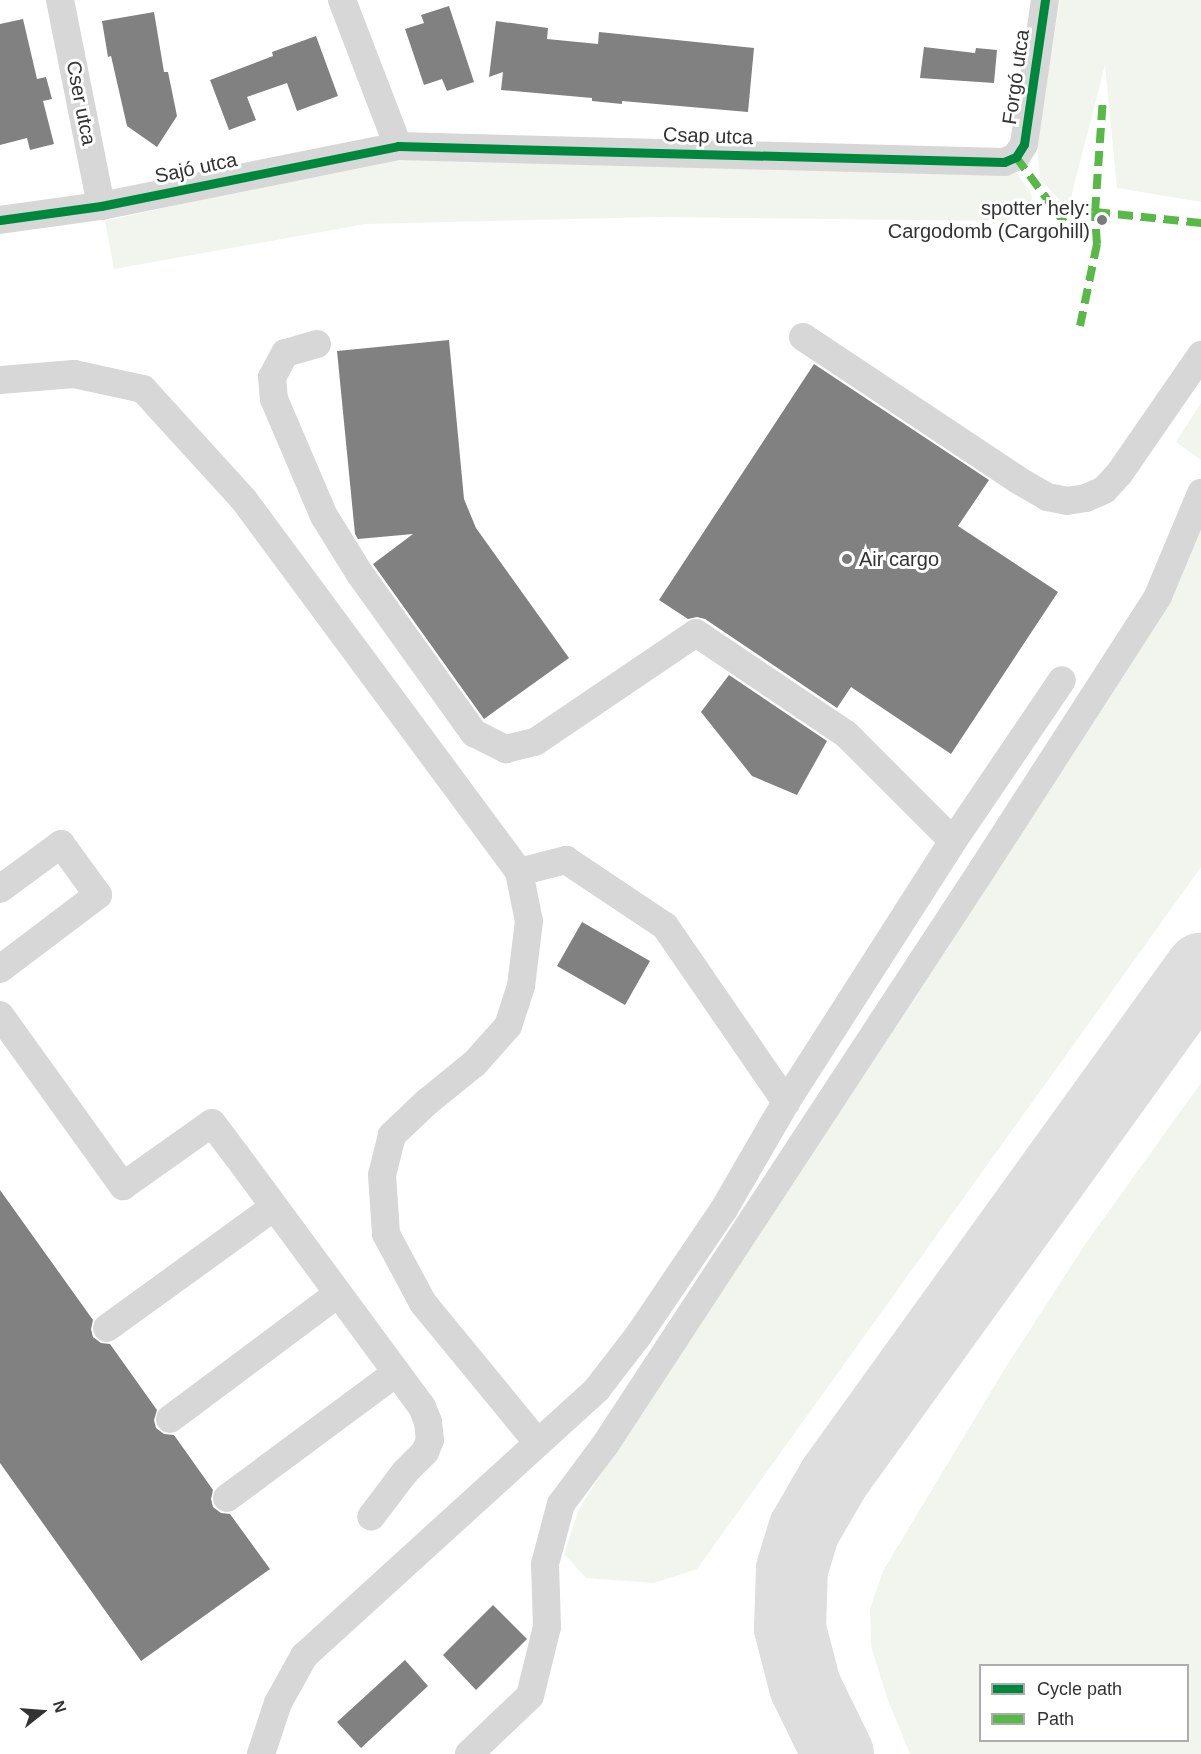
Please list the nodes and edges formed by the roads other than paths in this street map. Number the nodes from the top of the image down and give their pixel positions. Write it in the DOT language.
graph roads {
  1 [pos="60,0"];
  2 [pos="342,0"];
  3 [pos="1045,0"];
  4 [pos="398,146"];
  5 [pos="1016,157"];
  6 [pos="102,206"];
  7 [pos="0,220"];
  8 [pos="803,337"];
  9 [pos="316,344"];
  10 [pos="1201,355"];
  11 [pos="0,380"];
  12 [pos="1201,493"];
  13 [pos="1062,680"];
  14 [pos="953,841"];
  15 [pos="519,872"];
  16 [pos="0,889"];
  17 [pos="0,969"];
  18 [pos="0,1015"];
  19 [pos="786,1102"];
  20 [pos="274,1207"];
  21 [pos="338,1294"];
  22 [pos="106,1328"];
  23 [pos="396,1373"];
  24 [pos="170,1419"];
  25 [pos="538,1443"];
  26 [pos="227,1497"];
  27 [pos="371,1517"];
  28 [pos="261,1754"];
  29 [pos="469,1754"];
  1 -- 6 [label="street, Cser utca"];
  2 -- 4 [label="street"];
  3 -- 5 [label="street, Forgó utca"];
  4 -- 5 [label="street, Csap utca"];
  4 -- 6 [label="street, Sajó utca"];
  6 -- 7 [label="street, Sajó utca"];
  8 -- 10 [label="street"];
  9 -- 14 [label="street"];
  11 -- 15 [label="street"];
  12 -- 29 [label="street"];
  13 -- 14 [label="street"];
  14 -- 19 [label="street"];
  15 -- 19 [label="street"];
  15 -- 25 [label="street"];
  16 -- 17 [label="street"];
  18 -- 20 [label="street"];
  19 -- 25 [label="street"];
  20 -- 21 [label="street"];
  20 -- 22 [label="street"];
  21 -- 23 [label="street"];
  21 -- 24 [label="street"];
  23 -- 26 [label="street"];
  23 -- 27 [label="street"];
  25 -- 28 [label="street"];
}
